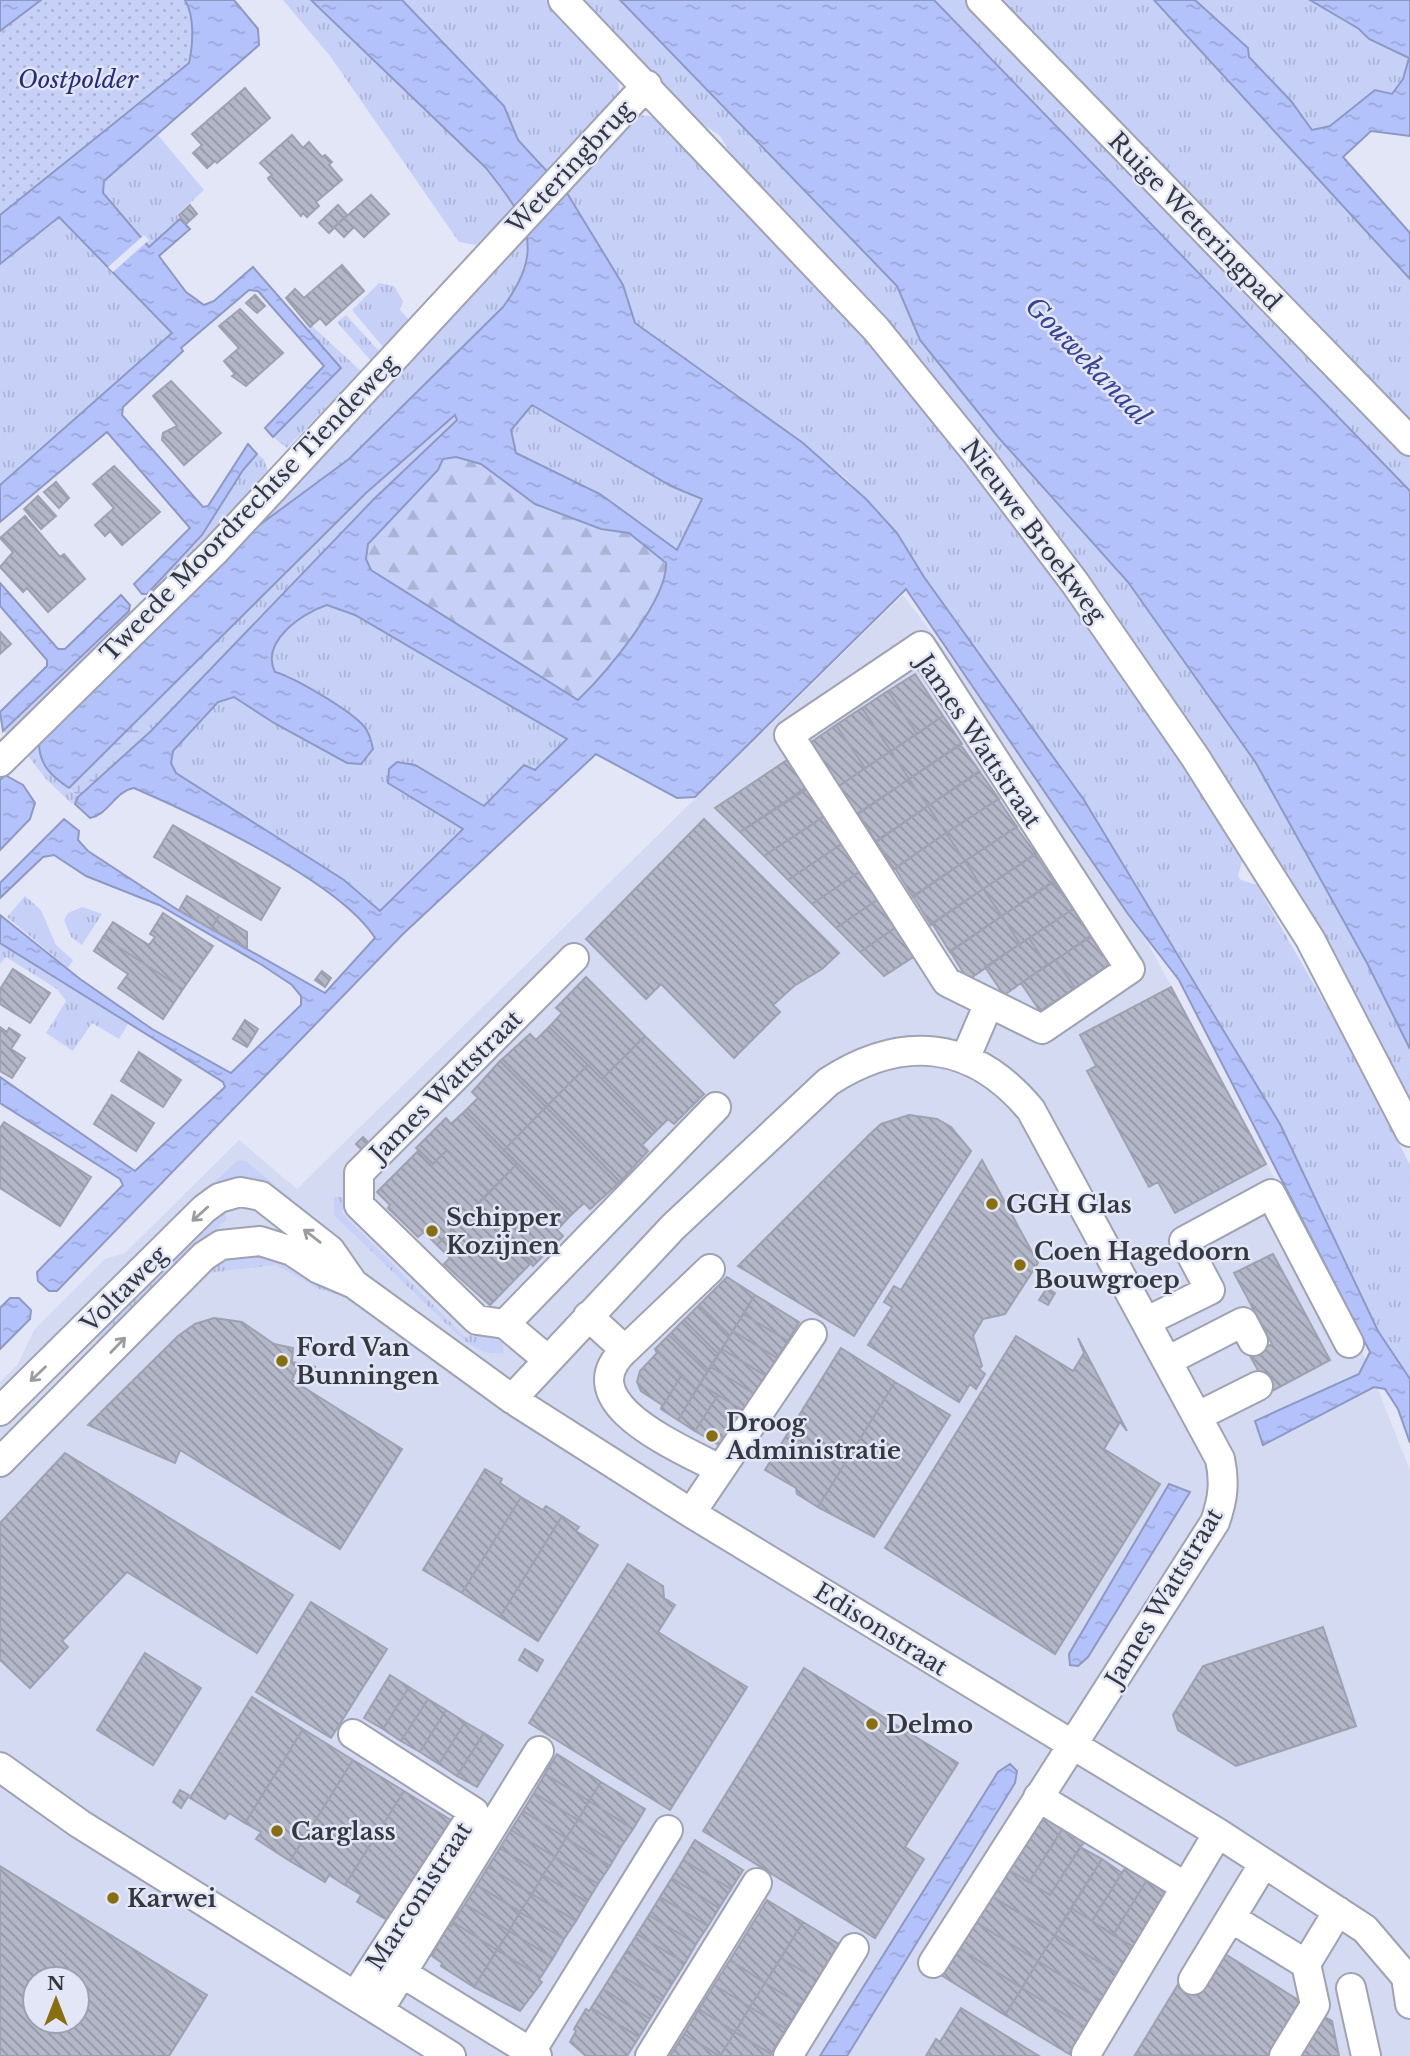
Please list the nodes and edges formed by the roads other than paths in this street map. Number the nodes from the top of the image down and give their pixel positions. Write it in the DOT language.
graph roads {
  1 [pos="563,0"];
  2 [pos="981,0"];
  3 [pos="647,85"];
  4 [pos="493,250"];
  5 [pos="1410,441"];
  6 [pos="0,762"];
  7 [pos="574,958"];
  8 [pos="989,1003"];
  9 [pos="965,1059"];
  10 [pos="716,1107"];
  11 [pos="1410,1132"];
  12 [pos="261,1196"];
  13 [pos="243,1241"];
  14 [pos="710,1269"];
  15 [pos="354,1284"];
  16 [pos="587,1316"];
  17 [pos="1147,1321"];
  18 [pos="505,1324"];
  19 [pos="812,1334"];
  20 [pos="1253,1341"];
  21 [pos="1349,1343"];
  22 [pos="625,1349"];
  23 [pos="548,1360"];
  24 [pos="1167,1361"];
  25 [pos="1258,1386"];
  26 [pos="512,1399"];
  27 [pos="0,1411"];
  28 [pos="1198,1416"];
  29 [pos="0,1462"];
  30 [pos="719,1469"];
  31 [pos="691,1513"];
  32 [pos="353,1734"];
  33 [pos="1071,1746"];
  34 [pos="539,1751"];
  35 [pos="0,1767"];
  36 [pos="1038,1797"];
  37 [pos="668,1830"];
  38 [pos="1218,1833"];
  39 [pos="1264,1863"];
  40 [pos="757,1883"];
  41 [pos="1185,1887"];
  42 [pos="1338,1911"];
  43 [pos="1231,1918"];
  44 [pos="855,1948"];
  45 [pos="933,1963"];
  46 [pos="1307,1964"];
  47 [pos="402,1973"];
  48 [pos="1194,1980"];
  49 [pos="1409,1986"];
  50 [pos="1351,1988"];
  51 [pos="355,1996"];
  52 [pos="379,2010"];
  53 [pos="1086,2054"];
  54 [pos="532,2055"];
  55 [pos="451,2056"];
  56 [pos="650,2056"];
  57 [pos="788,2056"];
  58 [pos="1284,2056"];
  59 [pos="1366,2056"];
  1 -- 3 [label="street, Nieuwe Broekweg"];
  2 -- 5 [label="street, Ruige Weteringpad"];
  3 -- 4 [label="street, Weteringbrug"];
  3 -- 11 [label="street, Nieuwe Broekweg"];
  4 -- 6 [label="street, Tweede Moordrechtse Tiendeweg"];
  7 -- 18 [label="street, James Wattstraat"];
  8 -- 8 [label="street, James Wattstraat"];
  8 -- 9 [label="street"];
  9 -- 16 [label="street, James Wattstraat"];
  9 -- 17 [label="street, James Wattstraat"];
  10 -- 18 [label="street"];
  15 -- 12 [label="street, Edisonstraat, one-way"];
  12 -- 27 [label="street, Voltaweg, one-way"];
  13 -- 15 [label="street, Edisonstraat"];
  29 -- 13 [label="street, Voltaweg, one-way"];
  14 -- 22 [label="street"];
  15 -- 26 [label="street, Edisonstraat"];
  16 -- 22 [label="street"];
  16 -- 23 [label="street, James Wattstraat"];
  17 -- 21 [label="street"];
  17 -- 24 [label="street, James Wattstraat"];
  18 -- 23 [label="street, James Wattstraat"];
  19 -- 30 [label="street"];
  20 -- 24 [label="street"];
  22 -- 30 [label="street"];
  23 -- 26 [label="street, James Wattstraat"];
  24 -- 28 [label="street, James Wattstraat"];
  25 -- 28 [label="street"];
  26 -- 31 [label="street, Edisonstraat"];
  28 -- 33 [label="street, James Wattstraat"];
  30 -- 31 [label="street"];
  31 -- 33 [label="street, Edisonstraat"];
  32 -- 51 [label="street, Marconistraat"];
  33 -- 36 [label="street"];
  33 -- 38 [label="street, Edisonstraat"];
  34 -- 47 [label="street, Marconistraat"];
  35 -- 51 [label="street, Marconistraat"];
  36 -- 41 [label="street"];
  36 -- 45 [label="street"];
  37 -- 54 [label="street, Marconistraat"];
  38 -- 39 [label="street, Edisonstraat"];
  38 -- 41 [label="street"];
  39 -- 42 [label="street, Edisonstraat"];
  39 -- 43 [label="street"];
  40 -- 56 [label="street"];
  41 -- 53 [label="street"];
  42 -- 46 [label="street"];
  42 -- 49 [label="street, Edisonstraat"];
  43 -- 46 [label="street"];
  43 -- 48 [label="street"];
  44 -- 57 [label="street"];
  46 -- 58 [label="street"];
  47 -- 52 [label="street, Marconistraat"];
  47 -- 54 [label="street, Marconistraat"];
  50 -- 59 [label="street"];
  51 -- 52 [label="street, Marconistraat"];
  52 -- 55 [label="street, Marconistraat"];
}
